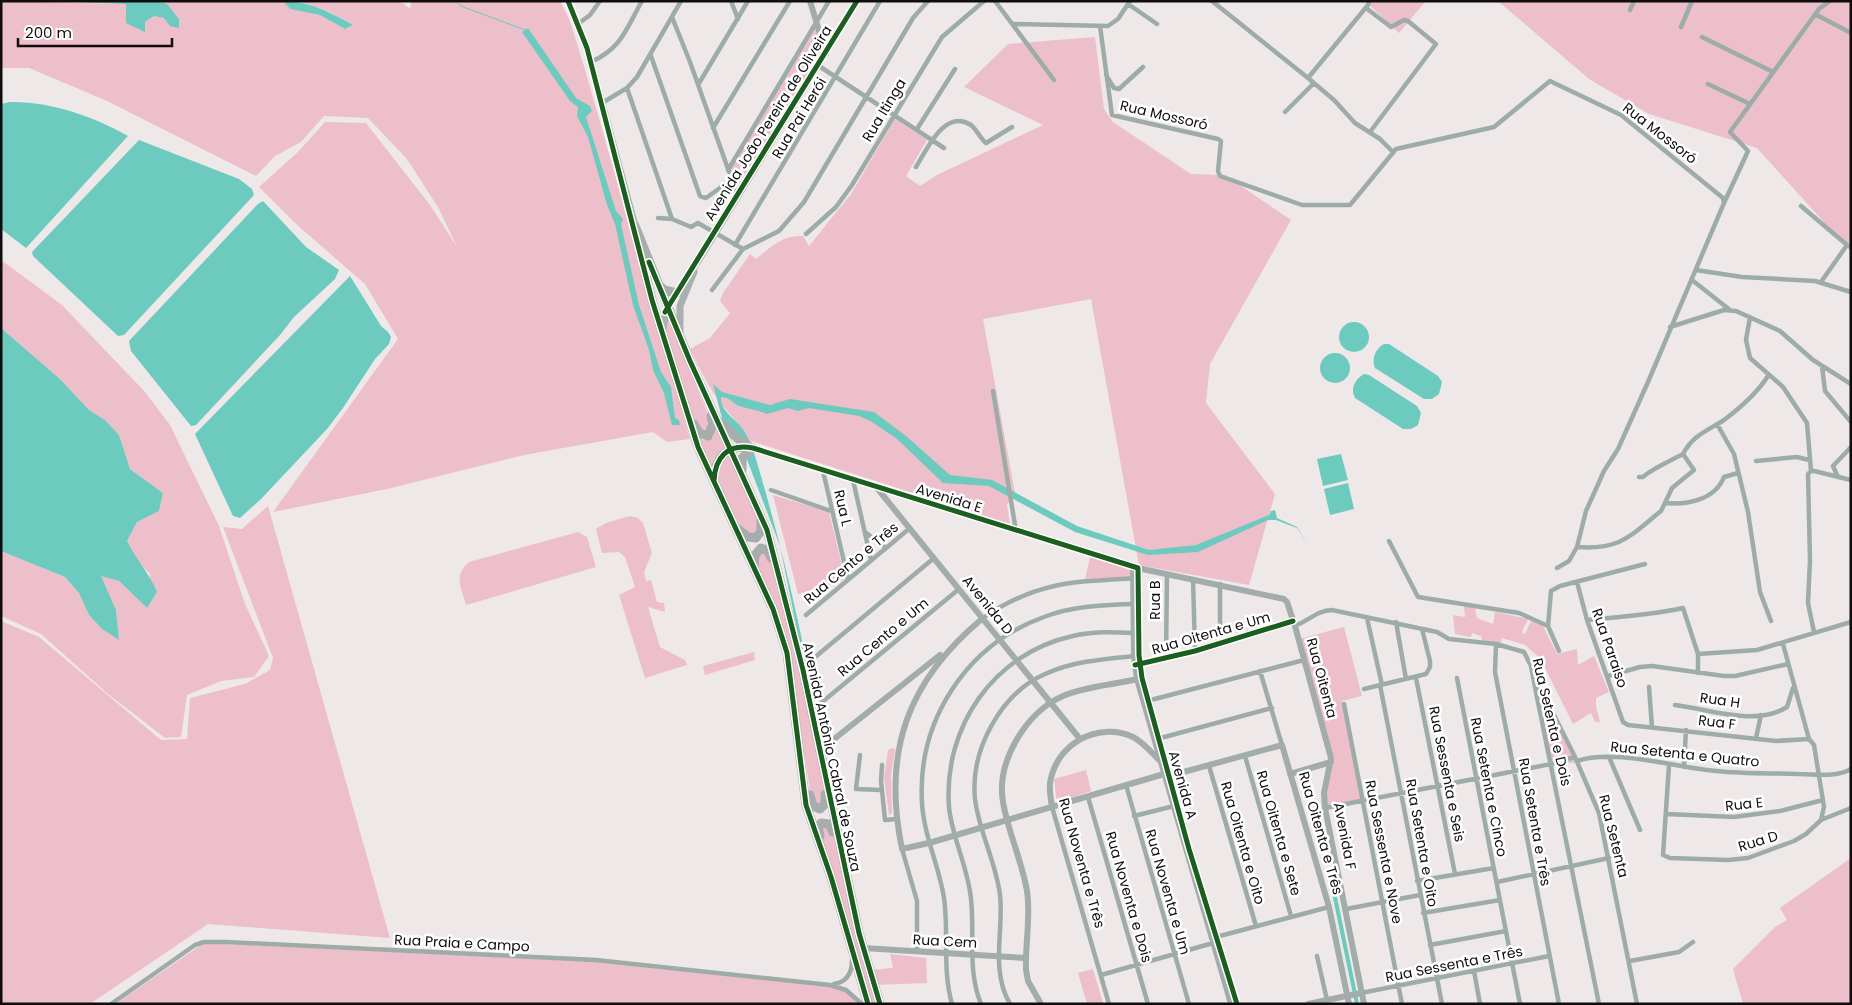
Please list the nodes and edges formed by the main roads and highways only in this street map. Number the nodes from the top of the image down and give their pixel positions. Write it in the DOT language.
graph roads {
  1 [pos="568,1"];
  2 [pos="857,1"];
  3 [pos="634,226"];
  4 [pos="700,258"];
  5 [pos="657,282"];
  6 [pos="676,293"];
  7 [pos="667,307"];
  8 [pos="663,332"];
  9 [pos="681,341"];
  10 [pos="690,361"];
  11 [pos="683,402"];
  12 [pos="716,418"];
  13 [pos="740,443"];
  14 [pos="730,449"];
  15 [pos="744,478"];
  16 [pos="714,481"];
  17 [pos="760,514"];
  18 [pos="736,528"];
  19 [pos="754,567"];
  20 [pos="790,617"];
  21 [pos="812,713"];
  22 [pos="798,733"];
  23 [pos="831,877"];
  24 [pos="850,892"];
  25 [pos="868,1004"];
  26 [pos="880,1004"];
  1 -- 3 [label="main road, Avenida Antônio Cabral de Souza"];
  2 -- 4 [label="main road, Avenida João Pereira de Oliveira"];
  3 -- 5 [label="highway, Avenida Antônio Cabral de Souza"];
  3 -- 8 [label="highway, Avenida Antônio Cabral de Souza"];
  4 -- 6 [label="main road, Avenida João Pereira de Oliveira"];
  4 -- 9 [label="main road, Avenida João Pereira de Oliveira"];
  5 -- 6 [label="highway"];
  5 -- 7 [label="highway, Avenida Antônio Cabral de Souza"];
  6 -- 7 [label="main road, Avenida João Pereira de Oliveira"];
  7 -- 8 [label="main road, Avenida João Pereira de Oliveira"];
  7 -- 9 [label="highway, Avenida Antônio Cabral de Souza"];
  8 -- 11 [label="highway, Avenida Antônio Cabral de Souza"];
  9 -- 10 [label="highway, Avenida Antônio Cabral de Souza"];
  10 -- 11 [label="highway"];
  10 -- 12 [label="highway, Avenida Antônio Cabral de Souza"];
  11 -- 16 [label="highway, Avenida Antônio Cabral de Souza"];
  12 -- 13 [label="highway"];
  12 -- 14 [label="highway, Avenida Antônio Cabral de Souza"];
  13 -- 14 [label="highway"];
  13 -- 15 [label="highway"];
  14 -- 15 [label="highway, Avenida Antônio Cabral de Souza"];
  14 -- 16 [label="highway"];
  15 -- 17 [label="highway, Avenida Antônio Cabral de Souza"];
  16 -- 18 [label="highway, Avenida Antônio Cabral de Souza"];
  17 -- 18 [label="highway"];
  17 -- 20 [label="highway, Avenida Antônio Cabral de Souza"];
  18 -- 19 [label="highway, Avenida Antônio Cabral de Souza"];
  19 -- 20 [label="highway"];
  19 -- 22 [label="highway, Avenida Antônio Cabral de Souza"];
  20 -- 21 [label="highway, Avenida Antônio Cabral de Souza"];
  21 -- 22 [label="highway"];
  21 -- 24 [label="highway, Avenida Antônio Cabral de Souza"];
  22 -- 23 [label="highway, Avenida Antônio Cabral de Souza"];
  23 -- 24 [label="highway"];
  23 -- 25 [label="highway, Avenida Antônio Cabral de Souza"];
  24 -- 26 [label="highway, Avenida Antônio Cabral de Souza"];
}
